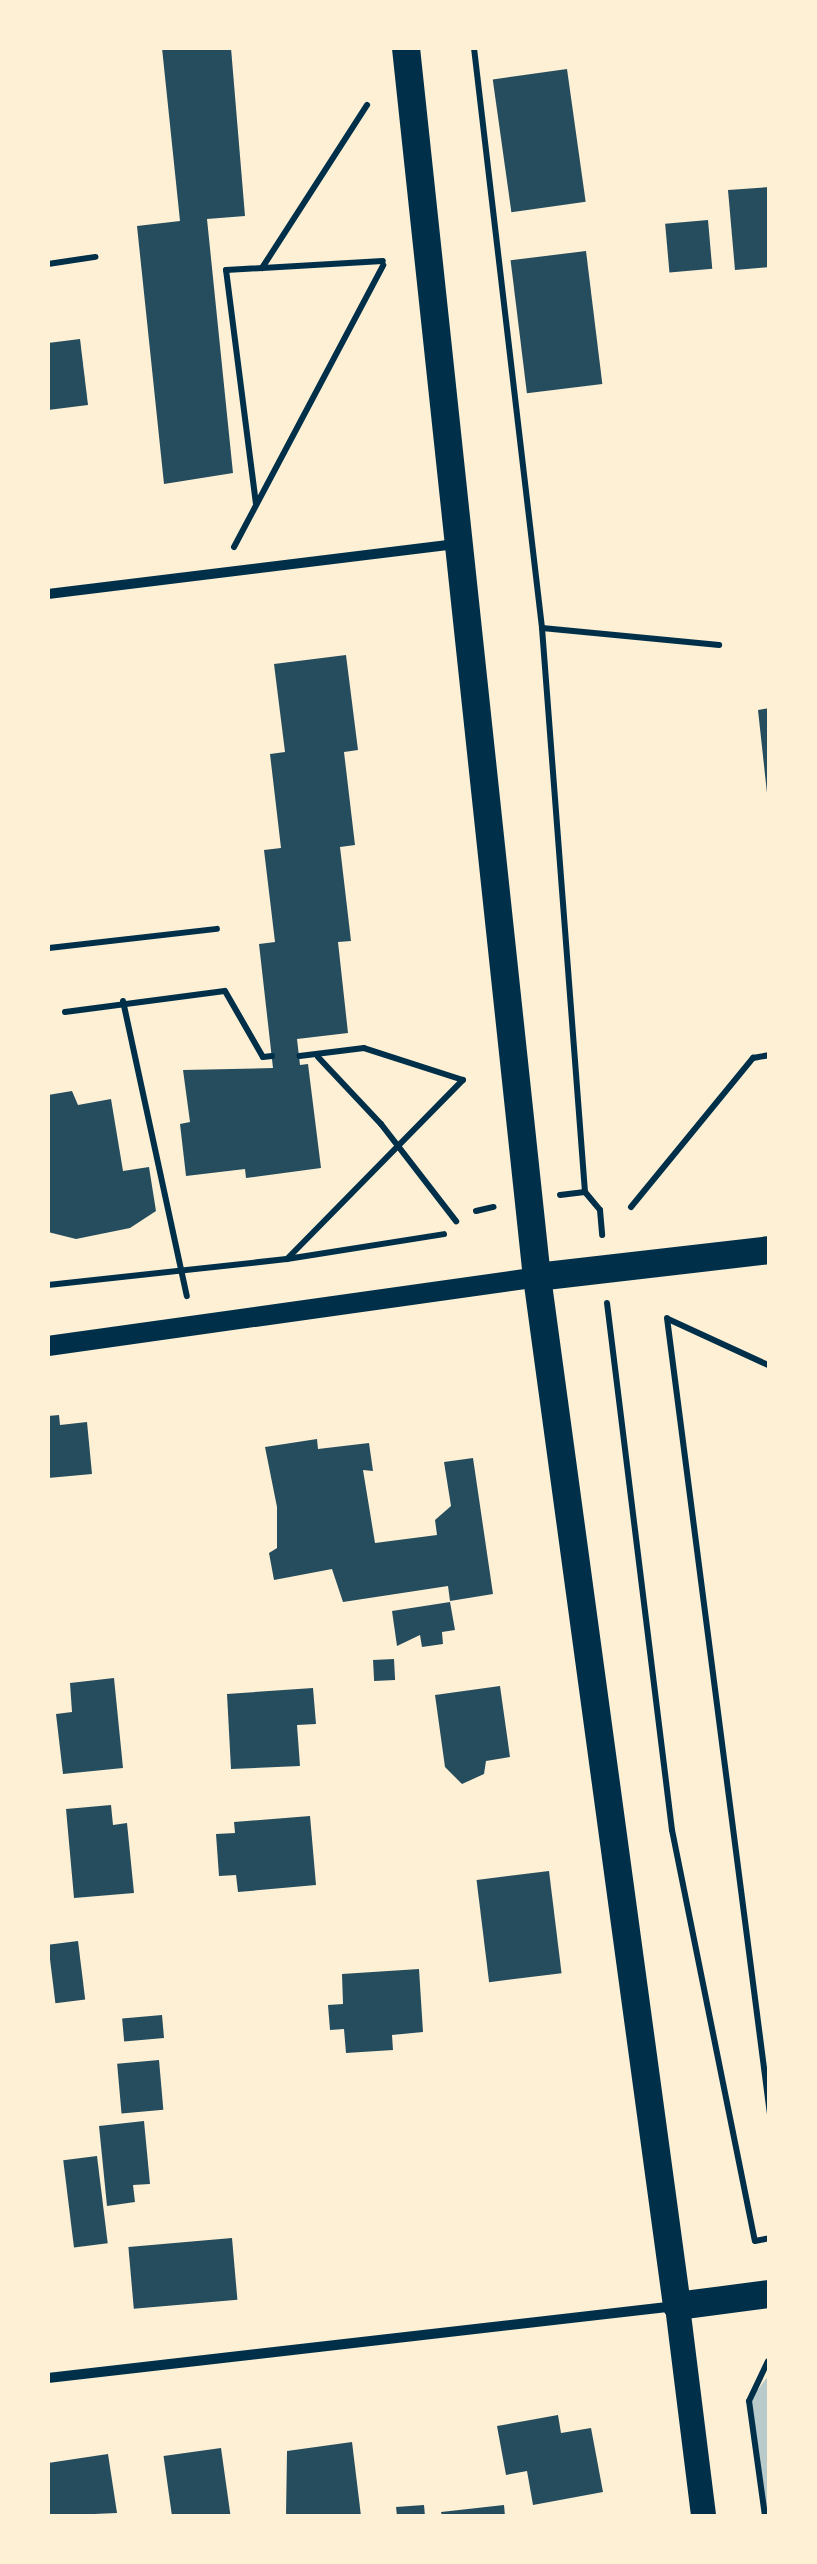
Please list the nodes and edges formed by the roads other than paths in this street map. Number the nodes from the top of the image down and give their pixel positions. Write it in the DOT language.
graph roads {
  1 [pos="406,48"];
  2 [pos="459,544"];
  3 [pos="48,594"];
  4 [pos="770,1250"];
  5 [pos="537,1277"];
  6 [pos="48,1346"];
  7 [pos="770,2294"];
  8 [pos="677,2306"];
  9 [pos="48,2378"];
  10 [pos="703,2516"];
  1 -- 2 [label="highway"];
  2 -- 3 [label="street"];
  2 -- 5 [label="highway"];
  4 -- 5 [label="highway"];
  5 -- 6 [label="main road"];
  5 -- 8 [label="highway"];
  7 -- 8 [label="highway"];
  8 -- 9 [label="street"];
  8 -- 10 [label="main road"];
}
